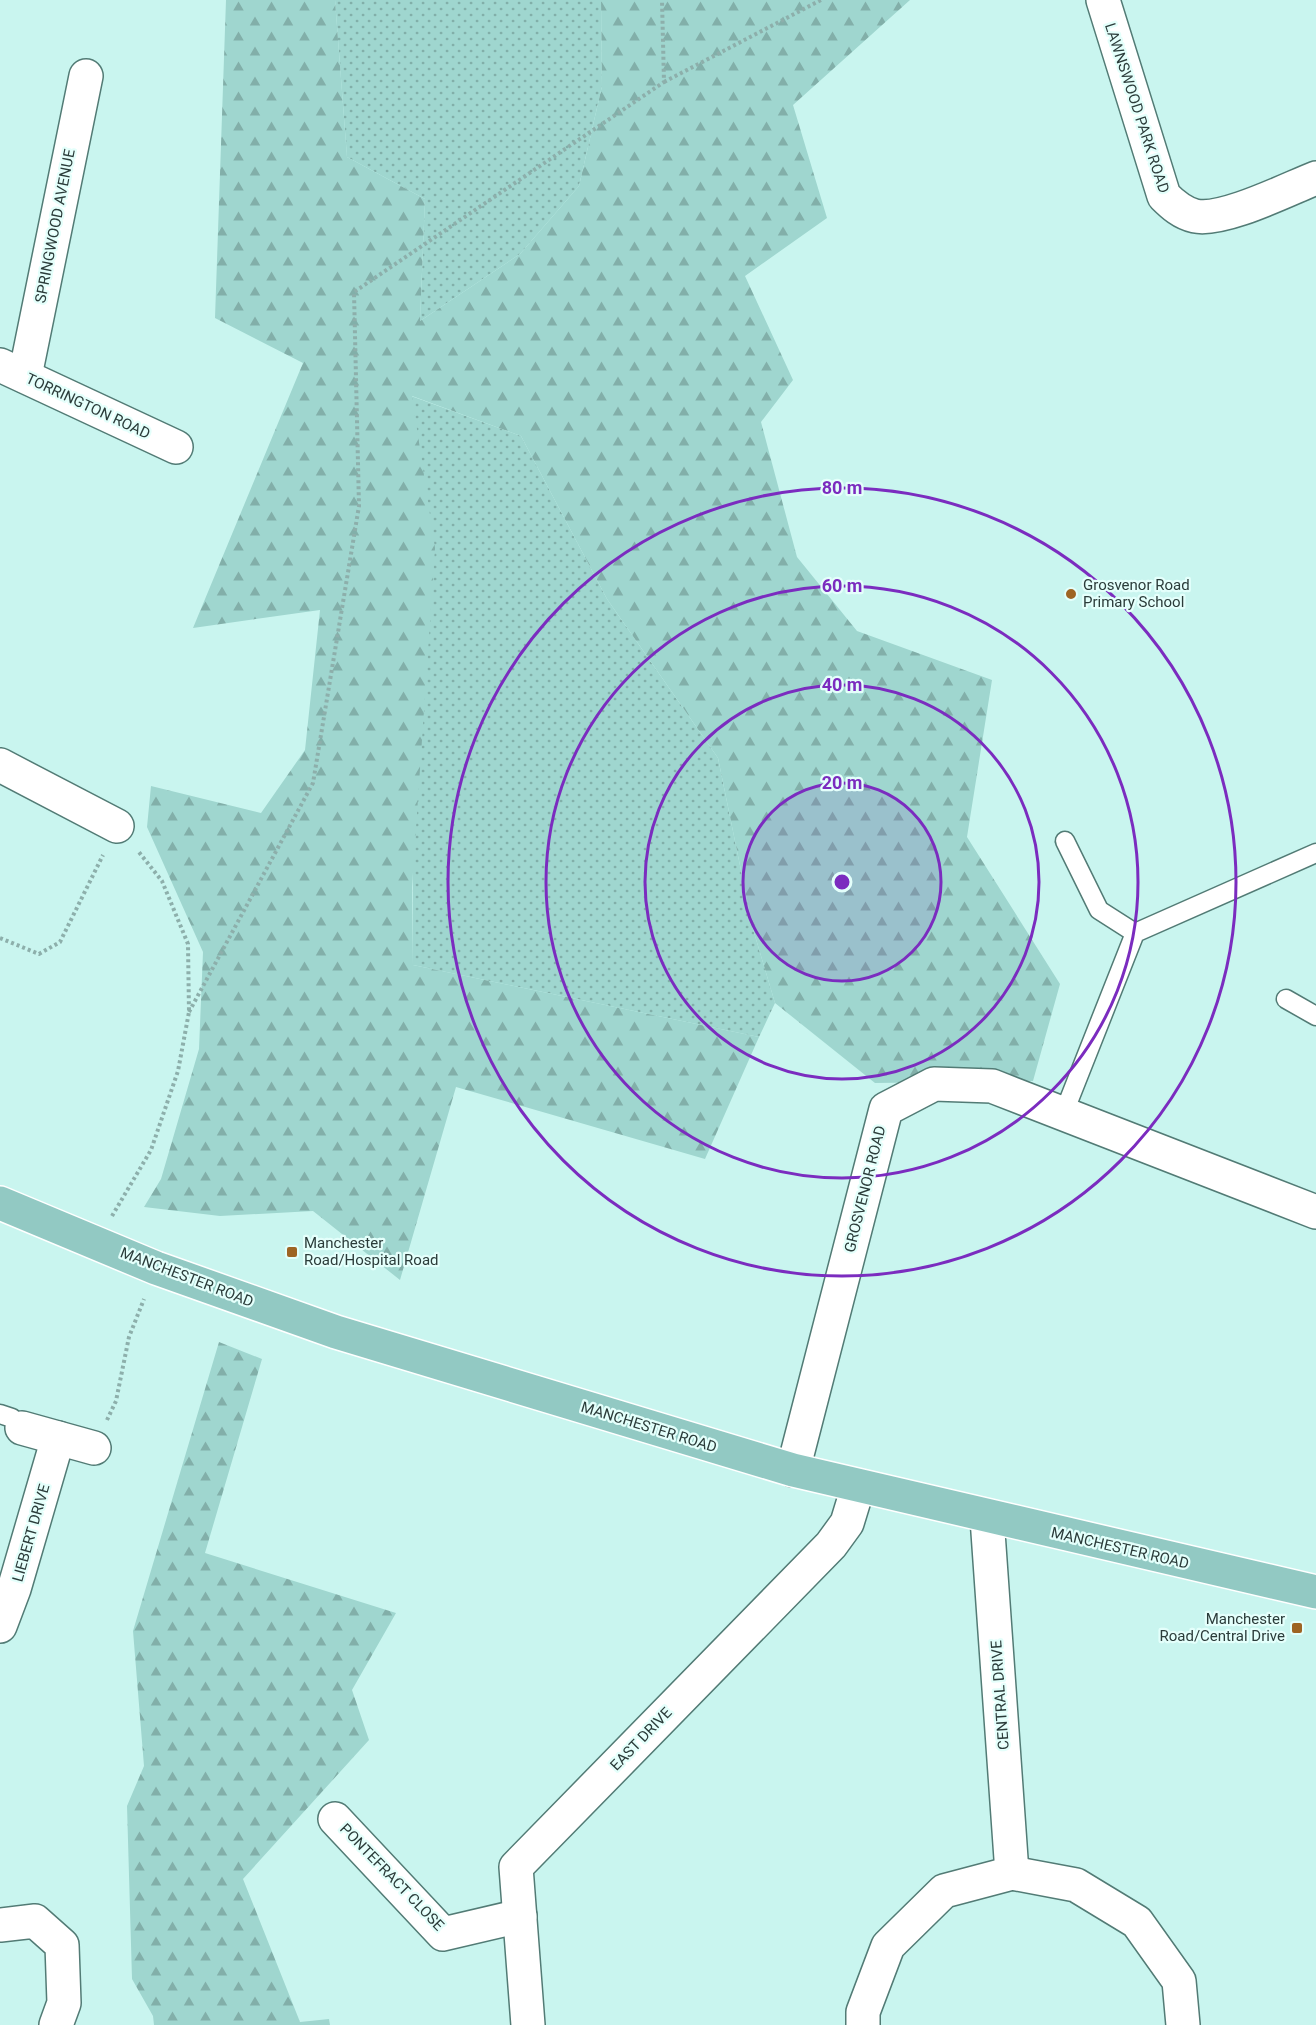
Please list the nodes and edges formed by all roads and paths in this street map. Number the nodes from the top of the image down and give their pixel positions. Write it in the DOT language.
graph roads {
  1 [pos="662,0"];
  2 [pos="821,0"];
  3 [pos="1102,0"];
  4 [pos="86,76"];
  5 [pos="664,82"];
  6 [pos="1316,178"];
  7 [pos="13,370"];
  8 [pos="176,447"];
  9 [pos="0,765"];
  10 [pos="117,826"];
  11 [pos="1065,841"];
  12 [pos="1316,853"];
  13 [pos="1135,933"];
  14 [pos="0,938"];
  15 [pos="1286,999"];
  16 [pos="189,1012"];
  17 [pos="1316,1016"];
  18 [pos="1063,1115"];
  19 [pos="0,1203"];
  20 [pos="1316,1212"];
  21 [pos="96,1242"];
  22 [pos="156,1268"];
  23 [pos="11,1421"];
  24 [pos="58,1438"];
  25 [pos="94,1448"];
  26 [pos="792,1470"];
  27 [pos="858,1487"];
  28 [pos="987,1518"];
  29 [pos="1316,1592"];
  30 [pos="0,1626"];
  31 [pos="335,1820"];
  32 [pos="1012,1873"];
  33 [pos="520,1916"];
  34 [pos="0,1925"];
  35 [pos="56,2025"];
  36 [pos="528,2025"];
  37 [pos="863,2025"];
  38 [pos="1183,2025"];
  1 -- 5 [label="path"];
  2 -- 5 [label="path"];
  3 -- 6 [label="street, LAWNSWOOD PARK ROAD"];
  4 -- 7 [label="street, SPRINGWOOD AVENUE"];
  5 -- 16 [label="path"];
  7 -- 8 [label="street, TORRINGTON ROAD"];
  9 -- 10 [label="street"];
  10 -- 14 [label="path"];
  10 -- 16 [label="path"];
  11 -- 13 [label="lane"];
  12 -- 13 [label="lane"];
  13 -- 18 [label="lane"];
  15 -- 17 [label="lane"];
  16 -- 21 [label="path"];
  18 -- 20 [label="street, GROSVENOR ROAD"];
  18 -- 26 [label="street, GROSVENOR ROAD"];
  19 -- 21 [label="main road, MANCHESTER ROAD"];
  21 -- 22 [label="main road, MANCHESTER ROAD"];
  22 -- 25 [label="path"];
  22 -- 26 [label="main road, MANCHESTER ROAD"];
  23 -- 24 [label="street"];
  24 -- 25 [label="street"];
  24 -- 30 [label="street, LIEBERT DRIVE"];
  26 -- 27 [label="main road, MANCHESTER ROAD"];
  27 -- 28 [label="main road, MANCHESTER ROAD"];
  27 -- 33 [label="street, EAST DRIVE"];
  28 -- 29 [label="main road, MANCHESTER ROAD"];
  28 -- 32 [label="street, CENTRAL DRIVE"];
  31 -- 33 [label="street, PONTEFRACT CLOSE"];
  32 -- 37 [label="street"];
  32 -- 38 [label="street"];
  33 -- 36 [label="street, EAST DRIVE"];
  34 -- 35 [label="street"];
}
